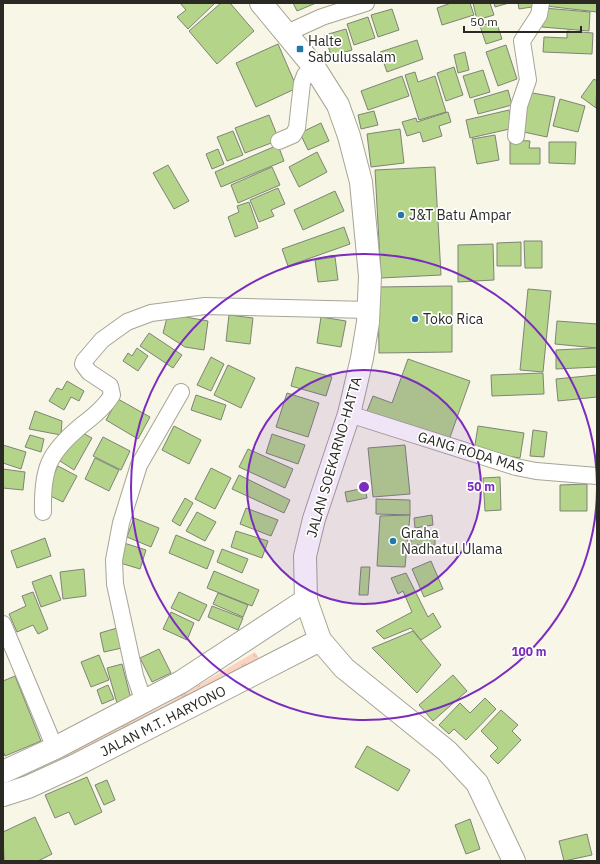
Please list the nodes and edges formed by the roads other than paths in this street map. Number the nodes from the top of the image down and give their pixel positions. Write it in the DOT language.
graph roads {
  1 [pos="261,3"];
  2 [pos="366,3"];
  3 [pos="542,3"];
  4 [pos="287,33"];
  5 [pos="314,67"];
  6 [pos="516,136"];
  7 [pos="279,141"];
  8 [pos="369,310"];
  9 [pos="181,392"];
  10 [pos="349,414"];
  11 [pos="597,476"];
  12 [pos="43,512"];
  13 [pos="306,600"];
  14 [pos="3,624"];
  15 [pos="320,640"];
  16 [pos="144,702"];
  17 [pos="55,748"];
  18 [pos="3,772"];
  19 [pos="3,795"];
  20 [pos="514,861"];
  1 -- 4 [label="highway, JALAN SOEKARNO-HATTA"];
  2 -- 4 [label="street"];
  3 -- 6 [label="street"];
  4 -- 5 [label="highway, JALAN SOEKARNO-HATTA"];
  5 -- 7 [label="street"];
  5 -- 8 [label="highway, JALAN SOEKARNO-HATTA"];
  8 -- 10 [label="highway, JALAN SOEKARNO-HATTA"];
  8 -- 12 [label="street"];
  9 -- 16 [label="street"];
  10 -- 11 [label="street, GANG RODA MAS"];
  10 -- 13 [label="highway, JALAN SOEKARNO-HATTA"];
  13 -- 15 [label="highway, JALAN SOEKARNO-HATTA"];
  13 -- 16 [label="highway, JALAN M.T. HARYONO"];
  14 -- 17 [label="street"];
  15 -- 19 [label="highway, JALAN M.T. HARYONO"];
  15 -- 20 [label="highway, JALAN SOEKARNO-HATTA"];
  16 -- 17 [label="highway, JALAN M.T. HARYONO"];
  17 -- 18 [label="highway, JALAN M.T. HARYONO"];
}
